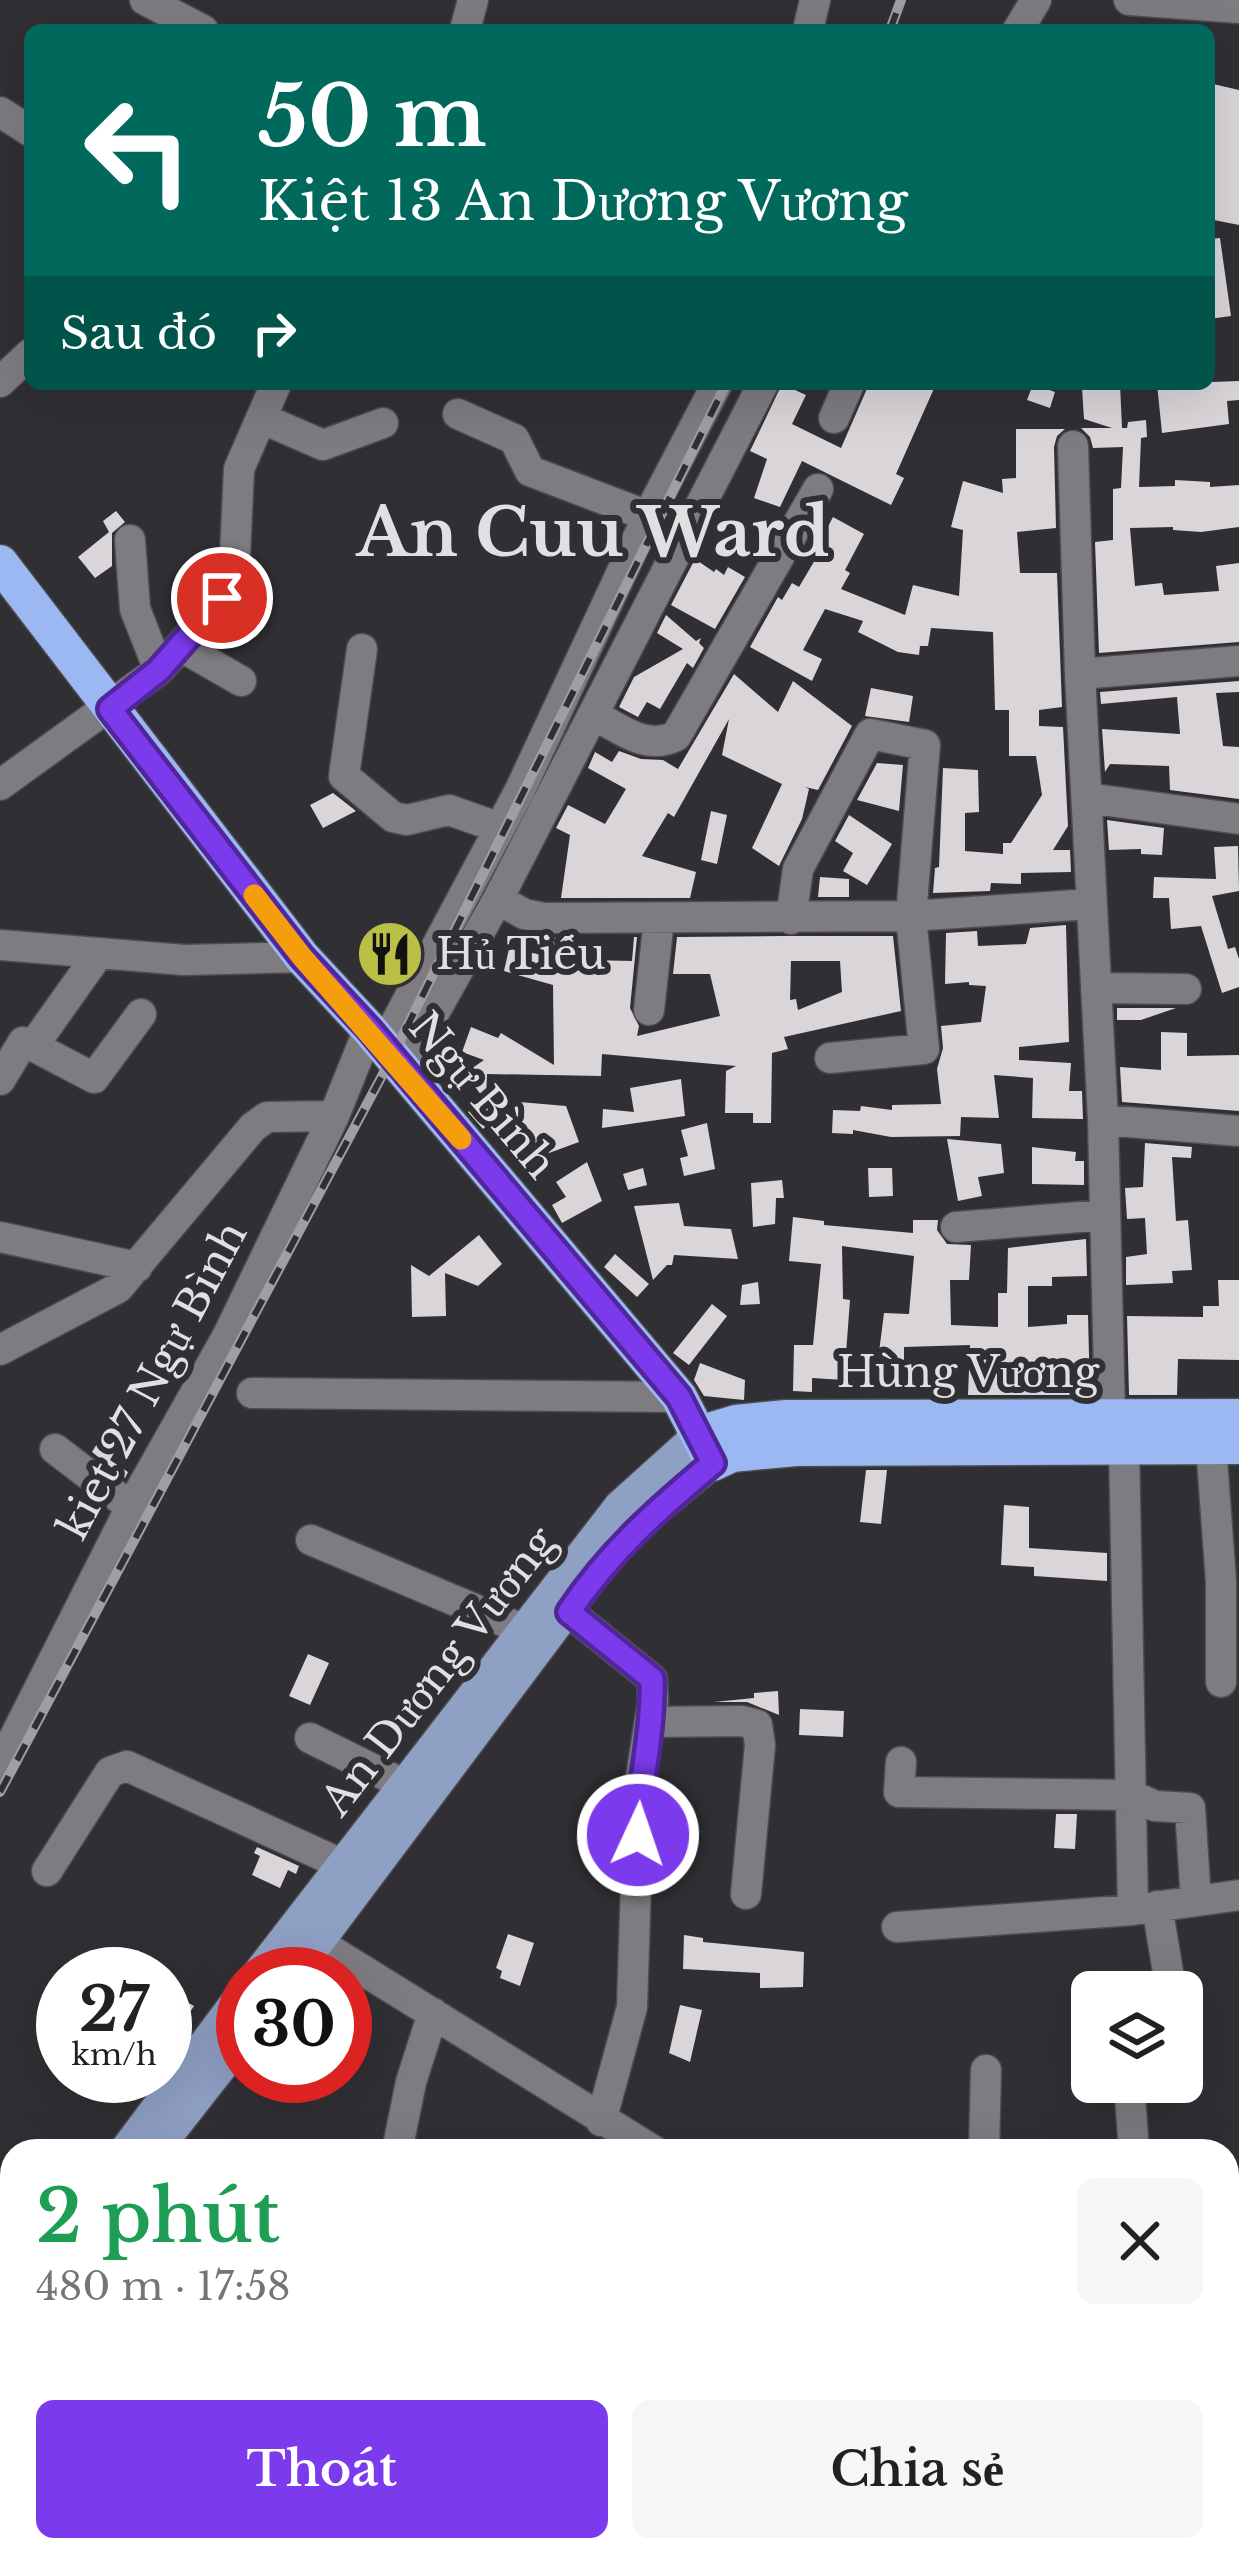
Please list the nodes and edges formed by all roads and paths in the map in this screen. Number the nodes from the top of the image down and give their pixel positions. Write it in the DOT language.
graph roads {
  1 [pos="145,0"];
  2 [pos="1129,0"];
  3 [pos="1239,8"];
  4 [pos="191,24"];
  5 [pos="24,359"];
  6 [pos="0,382"];
  7 [pos="273,390"];
  8 [pos="714,390"];
  9 [pos="760,390"];
  10 [pos="846,390"];
  11 [pos="458,414"];
  12 [pos="261,418"];
  13 [pos="834,418"];
  14 [pos="383,423"];
  15 [pos="1073,446"];
  16 [pos="818,489"];
  17 [pos="647,516"];
  18 [pos="130,540"];
  19 [pos="0,563"];
  20 [pos="180,646"];
  21 [pos="362,649"];
  22 [pos="1239,661"];
  23 [pos="159,670"];
  24 [pos="1080,674"];
  25 [pos="241,681"];
  26 [pos="110,709"];
  27 [pos="594,715"];
  28 [pos="0,785"];
  29 [pos="1087,798"];
  30 [pos="1239,819"];
  31 [pos="500,828"];
  32 [pos="497,899"];
  33 [pos="1091,904"];
  34 [pos="911,916"];
  35 [pos="658,919"];
  36 [pos="791,919"];
  37 [pos="0,944"];
  38 [pos="99,953"];
  39 [pos="302,957"];
  40 [pos="1096,988"];
  41 [pos="1186,989"];
  42 [pos="649,1010"];
  43 [pos="140,1013"];
  44 [pos="33,1046"];
  45 [pos="385,1049"];
  46 [pos="830,1058"];
  47 [pos="0,1080"];
  48 [pos="334,1116"];
  49 [pos="1103,1120"];
  50 [pos="1239,1131"];
  51 [pos="1104,1214"];
  52 [pos="956,1227"];
  53 [pos="0,1238"];
  54 [pos="137,1267"];
  55 [pos="0,1351"];
  56 [pos="252,1394"];
  57 [pos="679,1397"];
  58 [pos="1239,1417"];
  59 [pos="1117,1431"];
  60 [pos="1225,1446"];
  61 [pos="706,1448"];
  62 [pos="56,1449"];
  63 [pos="131,1507"];
  64 [pos="311,1540"];
  65 [pos="569,1612"];
  66 [pos="522,1629"];
  67 [pos="1221,1682"];
  68 [pos="650,1721"];
  69 [pos="310,1738"];
  70 [pos="901,1762"];
  71 [pos="0,1766"];
  72 [pos="403,1784"];
  73 [pos="1131,1796"];
  74 [pos="341,1864"];
  75 [pos="46,1871"];
  76 [pos="746,1894"];
  77 [pos="1239,1895"];
  78 [pos="1196,1901"];
  79 [pos="1145,1908"];
  80 [pos="897,1927"];
  81 [pos="319,1943"];
  82 [pos="278,1947"];
  83 [pos="316,1947"];
  84 [pos="1167,1971"];
  85 [pos="433,2013"];
  86 [pos="216,2043"];
  87 [pos="216,2061"];
  88 [pos="986,2070"];
  89 [pos="200,2073"];
  90 [pos="1131,2103"];
  91 [pos="601,2121"];
  92 [pos="136,2139"];
  93 [pos="163,2139"];
  94 [pos="399,2139"];
  95 [pos="633,2139"];
  96 [pos="984,2139"];
  97 [pos="1133,2139"];
  1 -- 4 [label="street"];
  2 -- 3 [label="street"];
  5 -- 6 [label="street"];
  7 -- 12 [label="street"];
  8 -- 17 [label="street"];
  9 -- 27 [label="street"];
  10 -- 13 [label="street"];
  11 -- 17 [label="street"];
  12 -- 14 [label="street"];
  12 -- 20 [label="street"];
  15 -- 24 [label="street"];
  16 -- 27 [label="street"];
  17 -- 31 [label="street"];
  18 -- 23 [label="street"];
  19 -- 26 [label="highway, Ngự Bình"];
  20 -- 23 [label="street"];
  20 -- 25 [label="street"];
  21 -- 31 [label="street"];
  22 -- 24 [label="street"];
  23 -- 26 [label="street"];
  24 -- 29 [label="street"];
  26 -- 28 [label="street"];
  26 -- 39 [label="highway, Ngự Bình"];
  27 -- 32 [label="street"];
  29 -- 30 [label="street"];
  29 -- 33 [label="street"];
  31 -- 45 [label="street"];
  32 -- 35 [label="street"];
  32 -- 45 [label="street"];
  33 -- 34 [label="street"];
  33 -- 40 [label="street"];
  34 -- 36 [label="street"];
  34 -- 36 [label="street"];
  34 -- 46 [label="street"];
  35 -- 36 [label="street"];
  35 -- 42 [label="street"];
  37 -- 38 [label="street"];
  38 -- 39 [label="street"];
  38 -- 44 [label="street"];
  39 -- 45 [label="highway, Ngự Bình"];
  40 -- 41 [label="street"];
  40 -- 49 [label="street"];
  43 -- 44 [label="street"];
  44 -- 47 [label="street"];
  45 -- 48 [label="street, kiet 27 Ngự Bình"];
  45 -- 57 [label="highway, Ngự Bình"];
  48 -- 54 [label="street"];
  48 -- 63 [label="street, kiet 27 Ngự Bình"];
  49 -- 50 [label="street"];
  49 -- 51 [label="street"];
  51 -- 52 [label="street"];
  51 -- 59 [label="street"];
  53 -- 54 [label="street"];
  54 -- 55 [label="street"];
  56 -- 57 [label="street"];
  57 -- 61 [label="highway, Ngự Bình"];
  58 -- 59 [label="highway, Hùng Vương"];
  59 -- 60 [label="highway, Hùng Vương"];
  59 -- 61 [label="highway, Hùng Vương"];
  59 -- 73 [label="street"];
  60 -- 67 [label="street"];
  61 -- 65 [label="main road, An Dương Vương"];
  61 -- 66 [label="main road, An Dương Vương"];
  62 -- 63 [label="street"];
  63 -- 71 [label="street, kiet 27 Ngự Bình"];
  64 -- 66 [label="street"];
  65 -- 68 [label="street"];
  65 -- 81 [label="main road, An Dương Vương"];
  66 -- 72 [label="main road, An Dương Vương"];
  68 -- 76 [label="street"];
  68 -- 91 [label="street"];
  69 -- 72 [label="street"];
  70 -- 73 [label="street"];
  72 -- 74 [label="main road, An Dương Vương"];
  73 -- 78 [label="street"];
  73 -- 79 [label="street"];
  74 -- 75 [label="street"];
  74 -- 82 [label="main road, An Dương Vương"];
  77 -- 78 [label="street"];
  78 -- 79 [label="street"];
  79 -- 80 [label="street"];
  79 -- 84 [label="street"];
  81 -- 83 [label="main road, An Dương Vương"];
  81 -- 85 [label="street"];
  85 -- 91 [label="street"];
  85 -- 94 [label="street"];
  86 -- 89 [label="main road"];
  87 -- 89 [label="main road"];
  88 -- 96 [label="street"];
  89 -- 92 [label="main road"];
  89 -- 93 [label="main road"];
  90 -- 97 [label="street"];
  91 -- 95 [label="street"];
}
